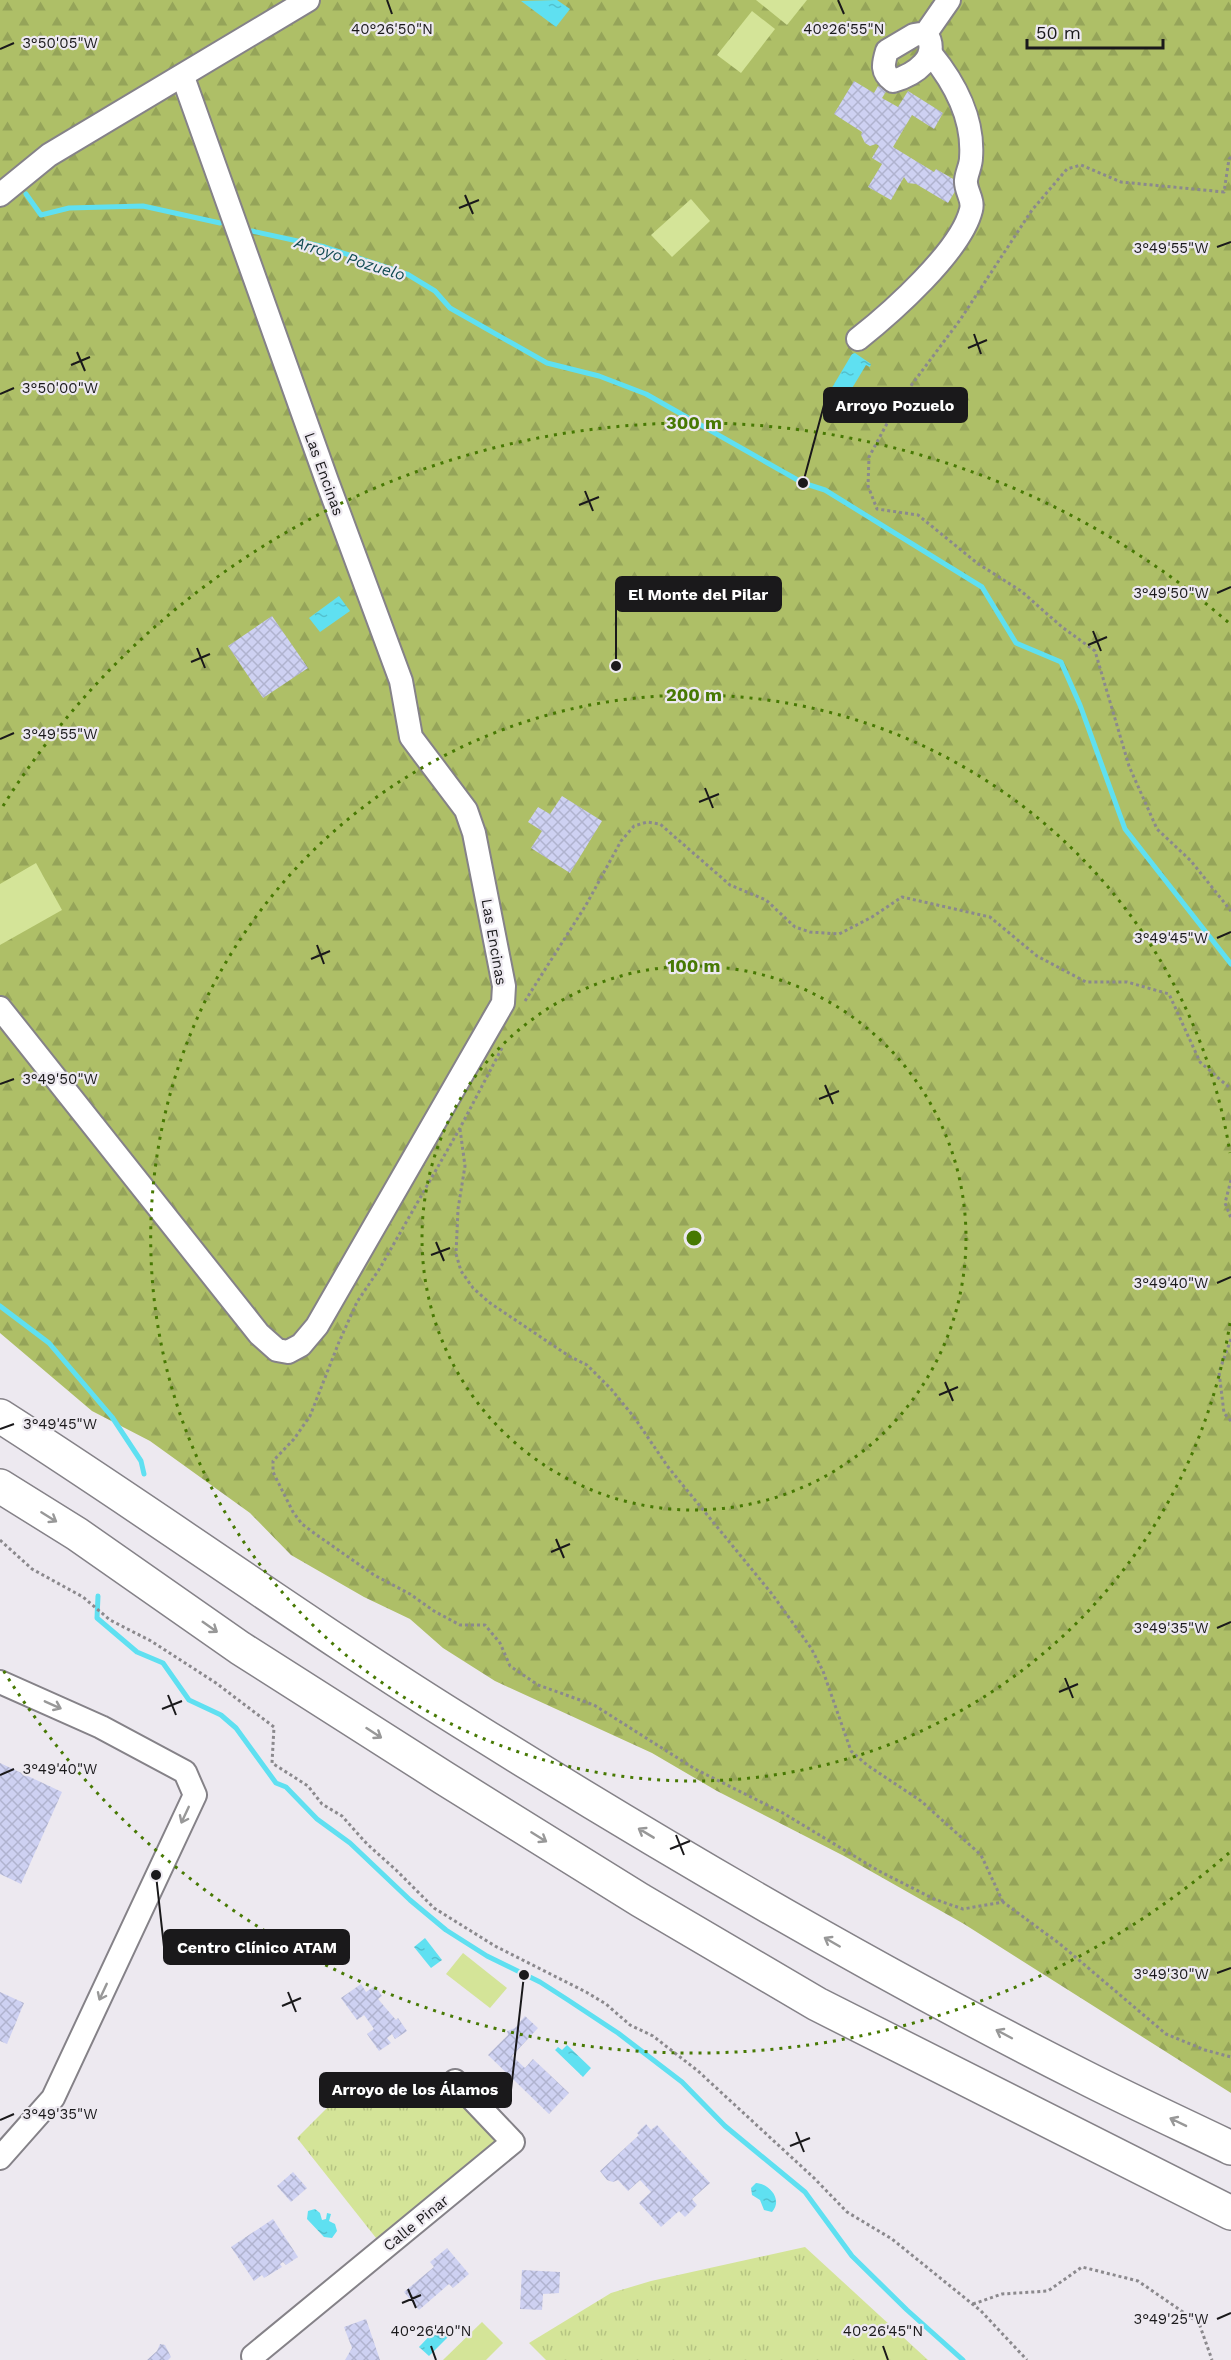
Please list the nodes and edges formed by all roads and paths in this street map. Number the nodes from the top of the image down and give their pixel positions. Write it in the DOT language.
graph roads {
  1 [pos="308,0"];
  2 [pos="949,0"];
  3 [pos="183,77"];
  4 [pos="1231,157"];
  5 [pos="0,195"];
  6 [pos="858,339"];
  7 [pos="1231,911"];
  8 [pos="523,1006"];
  9 [pos="0,1008"];
  10 [pos="505,1043"];
  11 [pos="1231,1089"];
  12 [pos="460,1128"];
  13 [pos="1231,1180"];
  14 [pos="1231,1218"];
  15 [pos="1231,1339"];
  16 [pos="0,1416"];
  17 [pos="1231,1421"];
  18 [pos="0,1485"];
  19 [pos="0,1540"];
  20 [pos="0,1682"];
  21 [pos="1003,1902"];
  22 [pos="1231,2057"];
  23 [pos="455,2081"];
  24 [pos="1231,2148"];
  25 [pos="0,2158"];
  26 [pos="1231,2214"];
  27 [pos="972,2305"];
  28 [pos="253,2356"];
  29 [pos="1027,2360"];
  30 [pos="1212,2360"];
  1 -- 3 [label="street"];
  2 -- 6 [label="street"];
  3 -- 5 [label="street"];
  3 -- 9 [label="street, Las Encinas"];
  4 -- 7 [label="path"];
  8 -- 11 [label="path"];
  10 -- 12 [label="path"];
  12 -- 21 [label="path"];
  12 -- 21 [label="path"];
  13 -- 14 [label="path"];
  15 -- 17 [label="path"];
  24 -- 16 [label="highway, one-way"];
  18 -- 26 [label="highway, one-way"];
  19 -- 27 [label="path"];
  20 -- 25 [label="street, one-way"];
  21 -- 22 [label="path"];
  23 -- 28 [label="street, Calle Pinar"];
  27 -- 29 [label="path"];
  27 -- 30 [label="path"];
}
